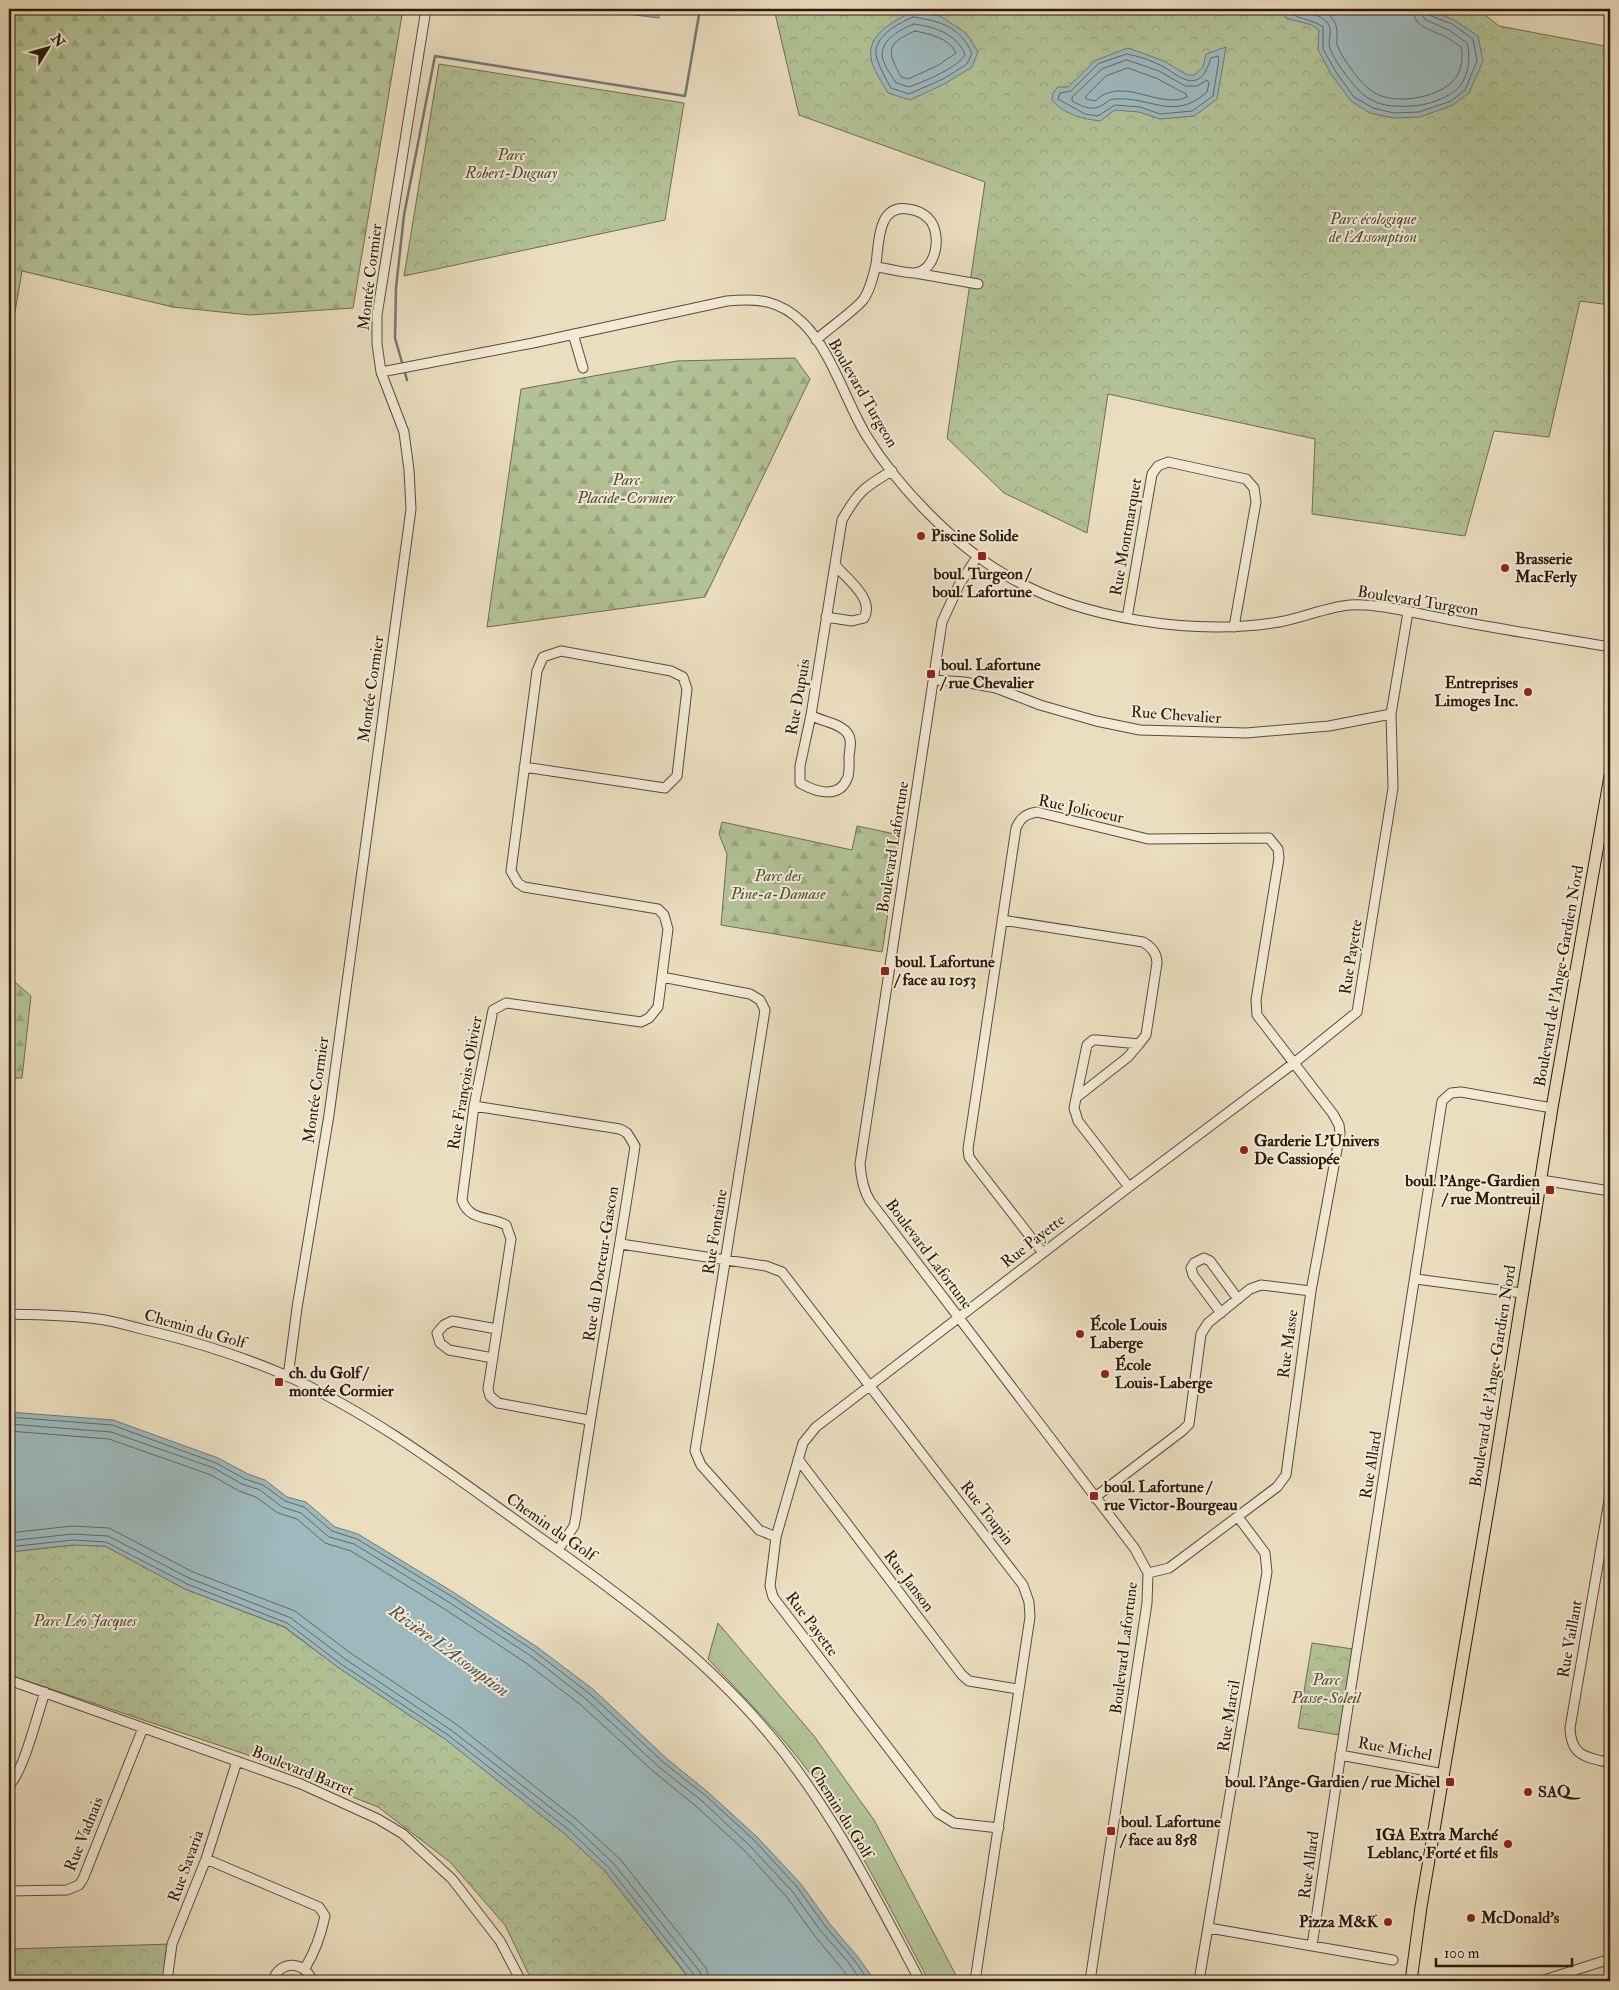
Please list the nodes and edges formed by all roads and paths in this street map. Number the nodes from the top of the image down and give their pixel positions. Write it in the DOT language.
graph roads {
  1 [pos="426,9"];
  2 [pos="876,266"];
  3 [pos="915,273"];
  4 [pos="978,284"];
  5 [pos="573,334"];
  6 [pos="816,340"];
  7 [pos="583,368"];
  8 [pos="381,372"];
  9 [pos="892,472"];
  10 [pos="977,557"];
  11 [pos="835,565"];
  12 [pos="1408,612"];
  13 [pos="826,617"];
  14 [pos="1127,618"];
  15 [pos="1234,627"];
  16 [pos="1610,648"];
  17 [pos="934,680"];
  18 [pos="1391,714"];
  19 [pos="811,715"];
  20 [pos="524,767"];
  21 [pos="1610,776"];
  22 [pos="1605,834"];
  23 [pos="1002,920"];
  24 [pos="662,977"];
  25 [pos="1139,1044"];
  26 [pos="1294,1063"];
  27 [pos="1077,1096"];
  28 [pos="474,1106"];
  29 [pos="1552,1108"];
  30 [pos="1541,1180"];
  31 [pos="1129,1186"];
  32 [pos="1610,1191"];
  33 [pos="621,1244"];
  34 [pos="1043,1253"];
  35 [pos="726,1259"];
  36 [pos="1416,1279"];
  37 [pos="1311,1291"];
  38 [pos="1522,1293"];
  39 [pos="1238,1299"];
  40 [pos="1221,1313"];
  41 [pos="9,1314"];
  42 [pos="958,1318"];
  43 [pos="496,1329"];
  44 [pos="492,1358"];
  45 [pos="288,1376"];
  46 [pos="870,1386"];
  47 [pos="589,1420"];
  48 [pos="798,1460"];
  49 [pos="1610,1494"];
  50 [pos="1094,1498"];
  51 [pos="1238,1517"];
  52 [pos="776,1537"];
  53 [pos="558,1550"];
  54 [pos="1148,1573"];
  55 [pos="9,1680"];
  56 [pos="1018,1689"];
  57 [pos="45,1692"];
  58 [pos="143,1728"];
  59 [pos="1340,1755"];
  60 [pos="237,1761"];
  61 [pos="1610,1763"];
  62 [pos="1444,1774"];
  63 [pos="9,1785"];
  64 [pos="999,1828"];
  65 [pos="206,1859"];
  66 [pos="9,1891"];
  67 [pos="1209,1928"];
  68 [pos="1312,1946"];
  69 [pos="1610,1959"];
  70 [pos="1393,1960"];
  71 [pos="305,1968"];
  72 [pos="167,1981"];
  73 [pos="273,1981"];
  74 [pos="312,1981"];
  75 [pos="521,1981"];
  76 [pos="920,1981"];
  77 [pos="975,1981"];
  78 [pos="1092,1981"];
  79 [pos="1199,1981"];
  80 [pos="1411,1981"];
  81 [pos="1541,1981"];
  1 -- 8 [label="street, Montée Cormier"];
  2 -- 3 [label="street"];
  2 -- 3 [label="street"];
  2 -- 6 [label="street"];
  3 -- 4 [label="street"];
  5 -- 6 [label="street, Boulevard Turgeon"];
  5 -- 7 [label="street"];
  5 -- 8 [label="street, Boulevard Turgeon"];
  6 -- 9 [label="street, Boulevard Turgeon"];
  8 -- 45 [label="street, Montée Cormier"];
  9 -- 10 [label="street, Boulevard Turgeon"];
  9 -- 11 [label="street, Rue Dupuis"];
  10 -- 14 [label="street, Boulevard Turgeon"];
  10 -- 17 [label="street, Boulevard Lafortune"];
  11 -- 13 [label="street, Rue Dupuis"];
  11 -- 13 [label="street"];
  12 -- 15 [label="street, Boulevard Turgeon"];
  12 -- 16 [label="street, Boulevard Turgeon"];
  12 -- 18 [label="street, Rue Payette"];
  13 -- 19 [label="street, Rue Dupuis"];
  14 -- 15 [label="street, Boulevard Turgeon"];
  14 -- 15 [label="street, Rue Montmarquet"];
  17 -- 18 [label="street, Rue Chevalier"];
  17 -- 42 [label="street, Boulevard Lafortune"];
  18 -- 26 [label="street, Rue Payette"];
  19 -- 19 [label="street, Rue Dupuis"];
  20 -- 20 [label="street, Rue François-Olivier"];
  20 -- 24 [label="street, Rue François-Olivier"];
  21 -- 22 [label="main road, Boulevard de l'Ange-Gardien Nord"];
  22 -- 29 [label="main road, Boulevard de l'Ange-Gardien Nord"];
  23 -- 25 [label="street"];
  23 -- 26 [label="street, Rue Jolicoeur"];
  23 -- 34 [label="street, Rue Jolicoeur"];
  24 -- 28 [label="street, Rue François-Olivier"];
  24 -- 35 [label="street, Rue Fontaine"];
  25 -- 27 [label="street"];
  25 -- 27 [label="street"];
  26 -- 31 [label="street, Rue Payette"];
  26 -- 37 [label="street, Rue Masse"];
  27 -- 31 [label="street"];
  28 -- 33 [label="street, Rue du Docteur-Gascon"];
  28 -- 43 [label="street, Rue François-Olivier"];
  29 -- 30 [label="main road, Boulevard de l'Ange-Gardien Nord"];
  29 -- 36 [label="street, Rue Allard"];
  30 -- 32 [label="street"];
  30 -- 38 [label="main road, Boulevard de l'Ange-Gardien Nord"];
  31 -- 34 [label="street, Rue Payette"];
  33 -- 35 [label="street, Rue Toupin"];
  33 -- 47 [label="street, Rue du Docteur-Gascon"];
  34 -- 42 [label="street, Rue Payette"];
  35 -- 46 [label="street, Rue Toupin"];
  35 -- 52 [label="street, Rue Fontaine"];
  36 -- 38 [label="street"];
  36 -- 59 [label="street, Rue Allard"];
  37 -- 39 [label="street"];
  37 -- 51 [label="street, Rue Masse"];
  38 -- 62 [label="main road, Boulevard de l'Ange-Gardien Nord"];
  39 -- 40 [label="street"];
  39 -- 40 [label="street"];
  40 -- 50 [label="street"];
  41 -- 45 [label="street, Chemin du Golf"];
  42 -- 46 [label="street, Rue Payette"];
  42 -- 50 [label="street, Boulevard Lafortune"];
  43 -- 44 [label="street, Rue François-Olivier"];
  43 -- 44 [label="street"];
  44 -- 47 [label="street, Rue François-Olivier"];
  45 -- 53 [label="street, Chemin du Golf"];
  46 -- 48 [label="street, Rue Payette"];
  46 -- 56 [label="street, Rue Toupin"];
  47 -- 53 [label="street, Rue du Docteur-Gascon"];
  48 -- 52 [label="street, Rue Payette"];
  48 -- 56 [label="street, Rue Janson"];
  49 -- 61 [label="street, Rue Vaillant"];
  50 -- 54 [label="street, Boulevard Lafortune"];
  51 -- 54 [label="street, Rue Masse"];
  51 -- 67 [label="street, Rue Marcil"];
  52 -- 64 [label="street, Rue Payette"];
  53 -- 76 [label="street, Chemin du Golf"];
  54 -- 78 [label="street, Boulevard Lafortune"];
  55 -- 57 [label="street, Boulevard Barret"];
  56 -- 64 [label="street, Rue Toupin"];
  57 -- 58 [label="street, Boulevard Barret"];
  57 -- 63 [label="street"];
  58 -- 60 [label="street, Boulevard Barret"];
  58 -- 66 [label="street, Rue Vadnais"];
  59 -- 62 [label="street, Rue Michel"];
  59 -- 68 [label="street, Rue Allard"];
  60 -- 65 [label="street, Rue Savaria"];
  60 -- 75 [label="street, Boulevard Barret"];
  62 -- 80 [label="main road, Boulevard de l'Ange-Gardien Nord"];
  64 -- 77 [label="street, Rue Toupin"];
  65 -- 71 [label="street"];
  65 -- 72 [label="street, Rue Savaria"];
  67 -- 68 [label="street"];
  67 -- 79 [label="street, Rue Marcil"];
  68 -- 70 [label="street"];
  69 -- 81 [label="street"];
  71 -- 73 [label="street"];
  71 -- 74 [label="street"];
}
